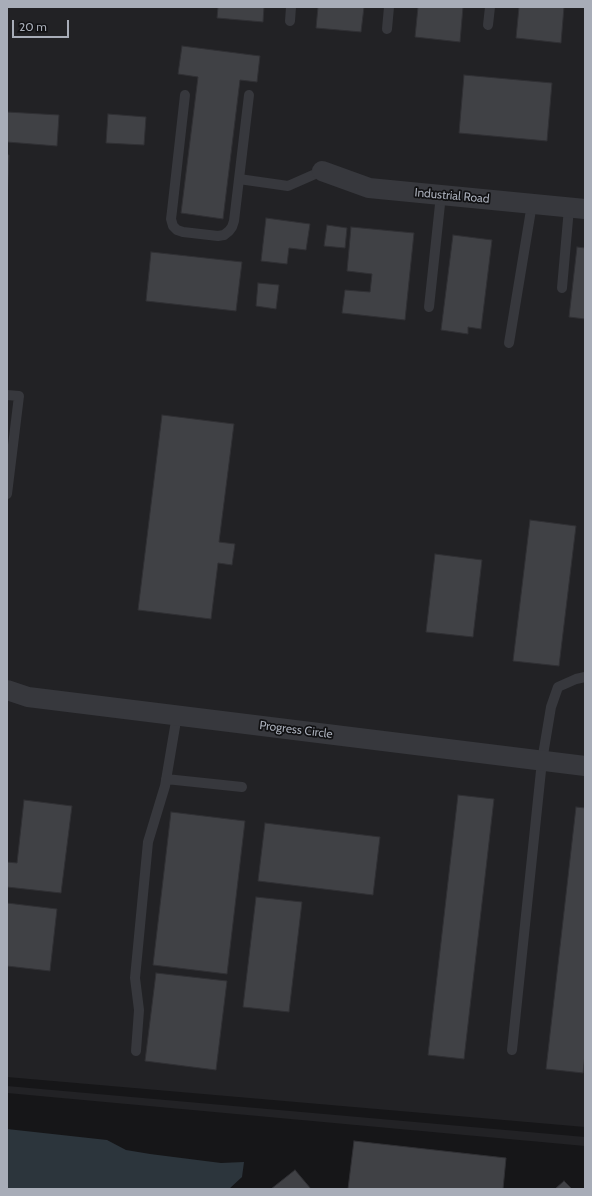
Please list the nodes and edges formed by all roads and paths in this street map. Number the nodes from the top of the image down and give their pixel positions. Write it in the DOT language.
graph roads {
  1 [pos="291,7"];
  2 [pos="389,7"];
  3 [pos="490,7"];
  4 [pos="290,21"];
  5 [pos="488,25"];
  6 [pos="386,29"];
  7 [pos="185,95"];
  8 [pos="249,95"];
  9 [pos="322,172"];
  10 [pos="239,179"];
  11 [pos="441,195"];
  12 [pos="532,204"];
  13 [pos="577,208"];
  14 [pos="562,288"];
  15 [pos="429,307"];
  16 [pos="509,343"];
  17 [pos="7,395"];
  18 [pos="7,494"];
  19 [pos="585,677"];
  20 [pos="7,690"];
  21 [pos="177,715"];
  22 [pos="542,761"];
  23 [pos="585,766"];
  24 [pos="166,779"];
  25 [pos="242,787"];
  26 [pos="512,1050"];
  27 [pos="136,1051"];
  1 -- 4 [label="lane"];
  2 -- 6 [label="lane"];
  3 -- 5 [label="lane"];
  7 -- 10 [label="lane"];
  8 -- 10 [label="lane"];
  9 -- 10 [label="lane"];
  9 -- 11 [label="street, Industrial Road"];
  11 -- 12 [label="street, Industrial Road"];
  11 -- 15 [label="lane"];
  12 -- 13 [label="street, Industrial Road"];
  12 -- 16 [label="lane"];
  13 -- 14 [label="lane"];
  17 -- 18 [label="lane"];
  19 -- 22 [label="lane"];
  20 -- 21 [label="street, Progress Circle"];
  21 -- 22 [label="street, Progress Circle"];
  21 -- 24 [label="lane"];
  22 -- 23 [label="street, Progress Circle"];
  22 -- 26 [label="lane"];
  24 -- 25 [label="lane"];
  24 -- 27 [label="lane"];
}
